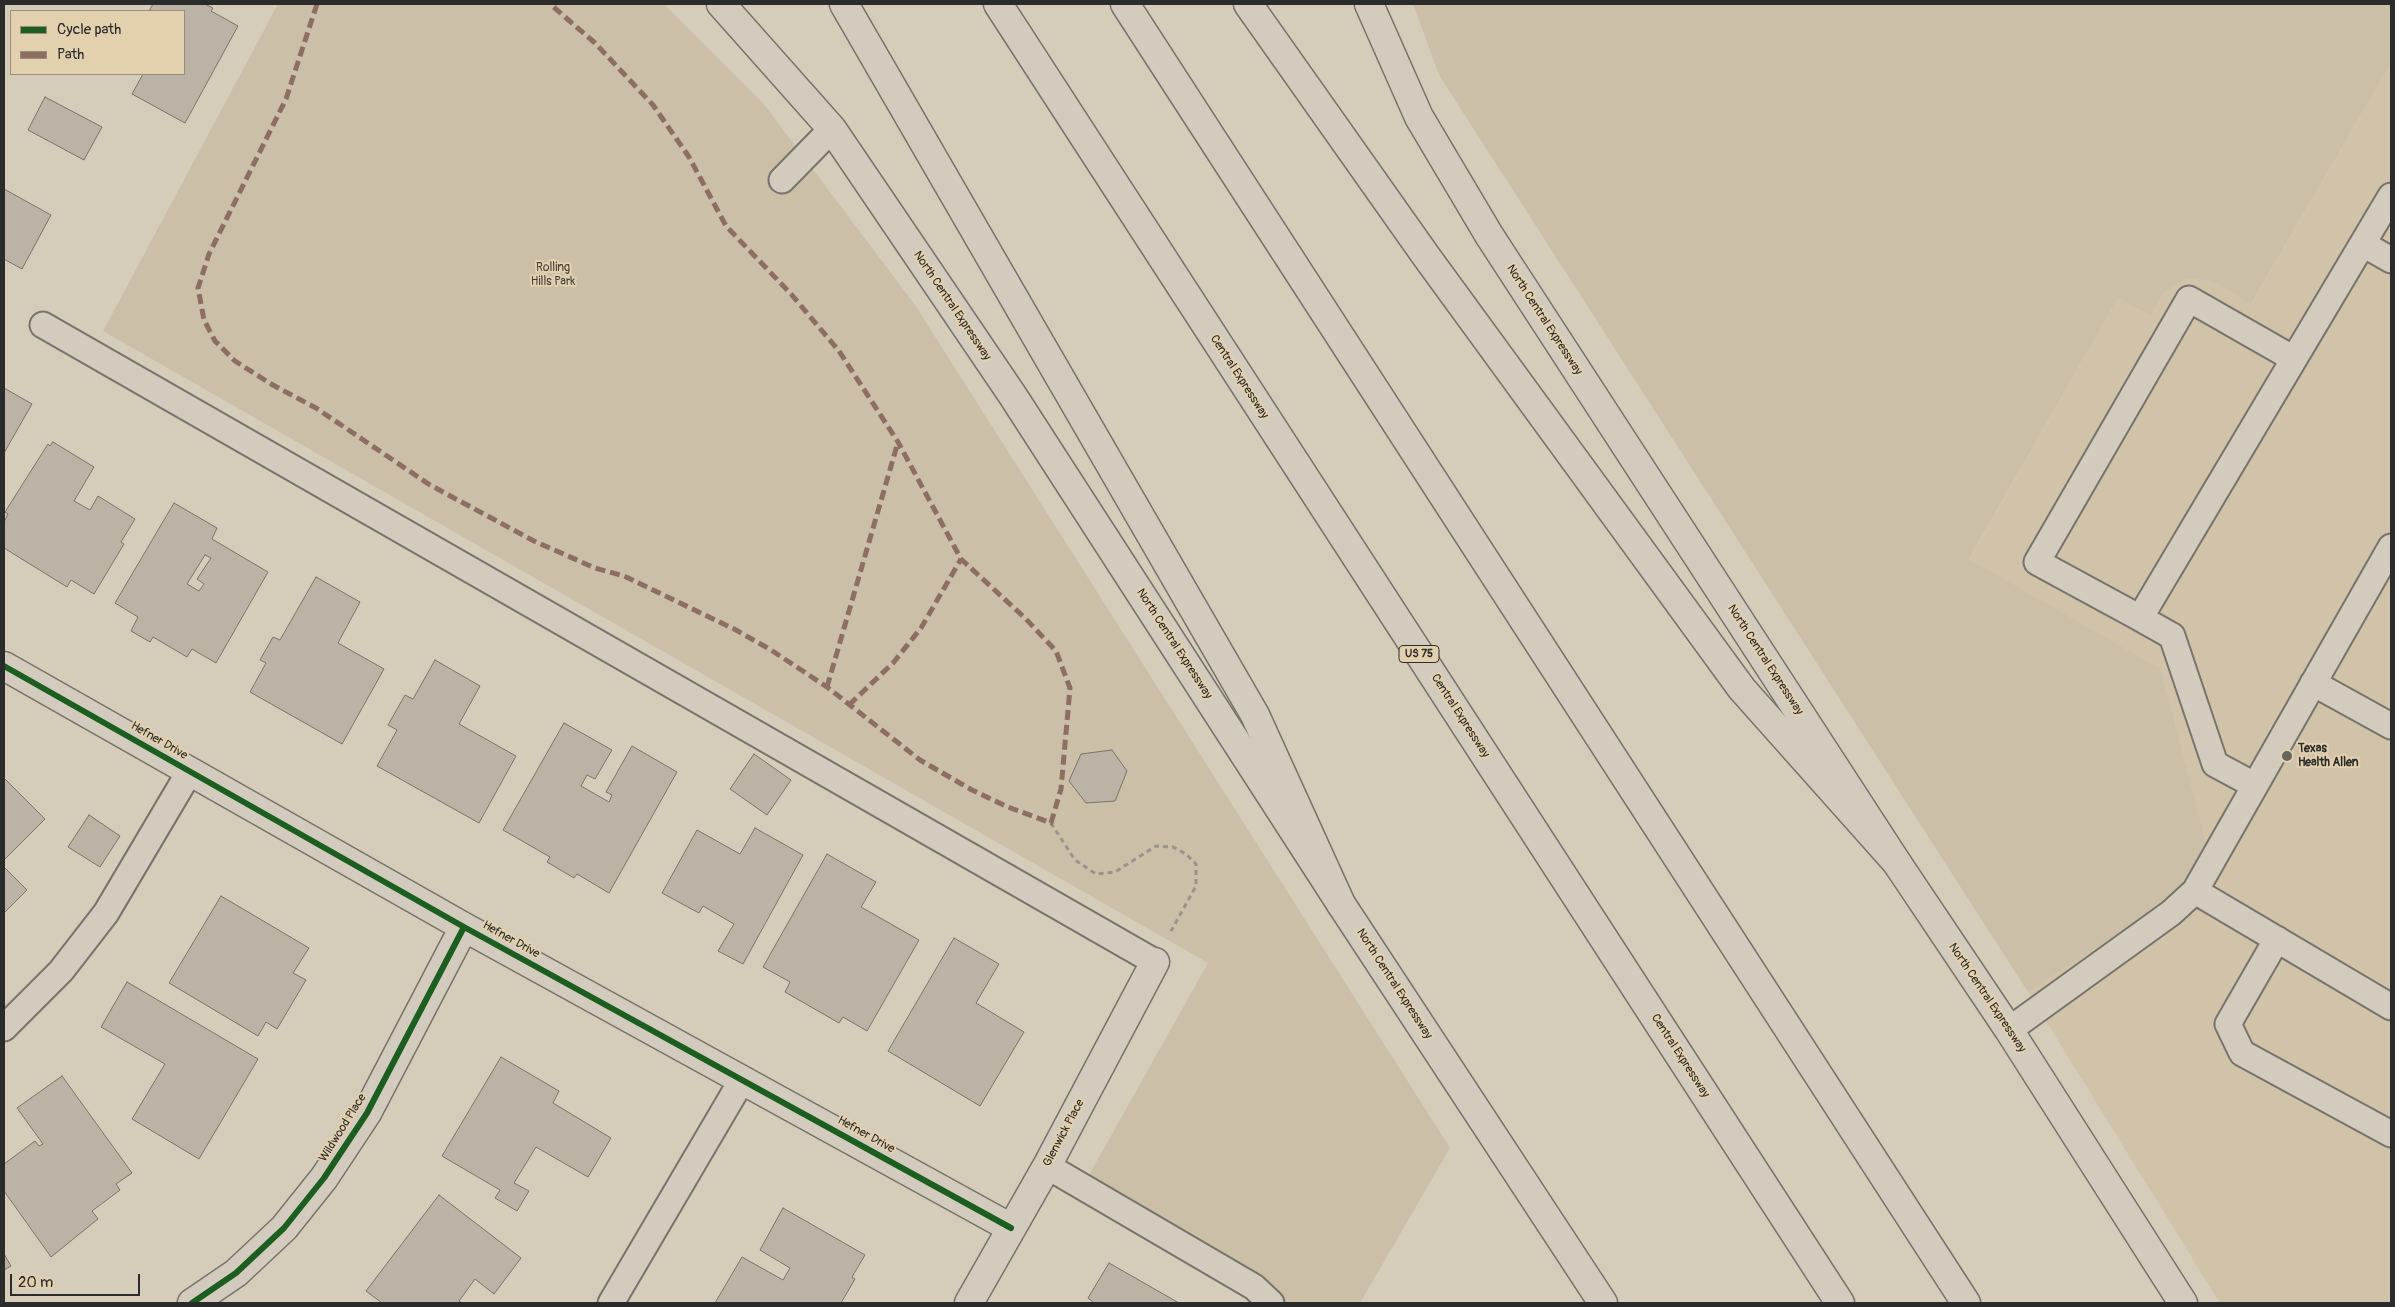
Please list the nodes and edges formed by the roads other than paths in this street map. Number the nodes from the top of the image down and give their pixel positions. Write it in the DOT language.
graph roads {
  1 [pos="721,4"];
  2 [pos="844,4"];
  3 [pos="998,4"];
  4 [pos="1124,4"];
  5 [pos="1248,4"];
  6 [pos="1369,4"];
  7 [pos="832,129"];
  8 [pos="782,180"];
  9 [pos="2391,196"];
  10 [pos="2363,244"];
  11 [pos="2391,260"];
  12 [pos="43,325"];
  13 [pos="2294,359"];
  14 [pos="2391,547"];
  15 [pos="2140,618"];
  16 [pos="4,666"];
  17 [pos="2313,683"];
  18 [pos="2391,726"];
  19 [pos="190,771"];
  20 [pos="2254,785"];
  21 [pos="1897,863"];
  22 [pos="2195,890"];
  23 [pos="1341,904"];
  24 [pos="464,927"];
  25 [pos="2277,939"];
  26 [pos="1155,962"];
  27 [pos="2391,1007"];
  28 [pos="4,1028"];
  29 [pos="2009,1030"];
  30 [pos="742,1080"];
  31 [pos="2391,1134"];
  32 [pos="1046,1166"];
  33 [pos="1011,1228"];
  34 [pos="192,1303"];
  35 [pos="611,1303"];
  36 [pos="969,1303"];
  37 [pos="1271,1303"];
  38 [pos="1603,1303"];
  39 [pos="1840,1303"];
  40 [pos="1966,1303"];
  41 [pos="2183,1303"];
  1 -- 7 [label="main road, North Central Expressway"];
  2 -- 23 [label="main road"];
  3 -- 39 [label="main road, Central Expressway / US 75"];
  4 -- 40 [label="main road"];
  5 -- 21 [label="main road"];
  6 -- 21 [label="main road, North Central Expressway"];
  7 -- 8 [label="lane"];
  7 -- 23 [label="main road, North Central Expressway"];
  9 -- 10 [label="lane"];
  10 -- 11 [label="lane"];
  10 -- 13 [label="lane"];
  12 -- 26 [label="lane"];
  13 -- 15 [label="lane"];
  13 -- 15 [label="lane"];
  14 -- 17 [label="lane"];
  15 -- 20 [label="lane"];
  16 -- 19 [label="main road, Hefner Drive"];
  17 -- 18 [label="lane"];
  17 -- 20 [label="lane"];
  19 -- 24 [label="main road, Hefner Drive"];
  19 -- 28 [label="lane"];
  20 -- 22 [label="lane"];
  21 -- 29 [label="main road, North Central Expressway"];
  22 -- 25 [label="lane"];
  22 -- 29 [label="lane"];
  23 -- 38 [label="main road, North Central Expressway"];
  24 -- 30 [label="main road, Hefner Drive"];
  24 -- 34 [label="main road, Wildwood Place"];
  25 -- 27 [label="lane"];
  25 -- 31 [label="lane"];
  26 -- 32 [label="main road, Glenwick Place"];
  29 -- 41 [label="main road, North Central Expressway"];
  30 -- 33 [label="main road, Hefner Drive"];
  30 -- 35 [label="lane"];
  32 -- 33 [label="main road, Glenwick Place"];
  32 -- 37 [label="lane"];
  33 -- 36 [label="main road, Glenwick Place"];
}
